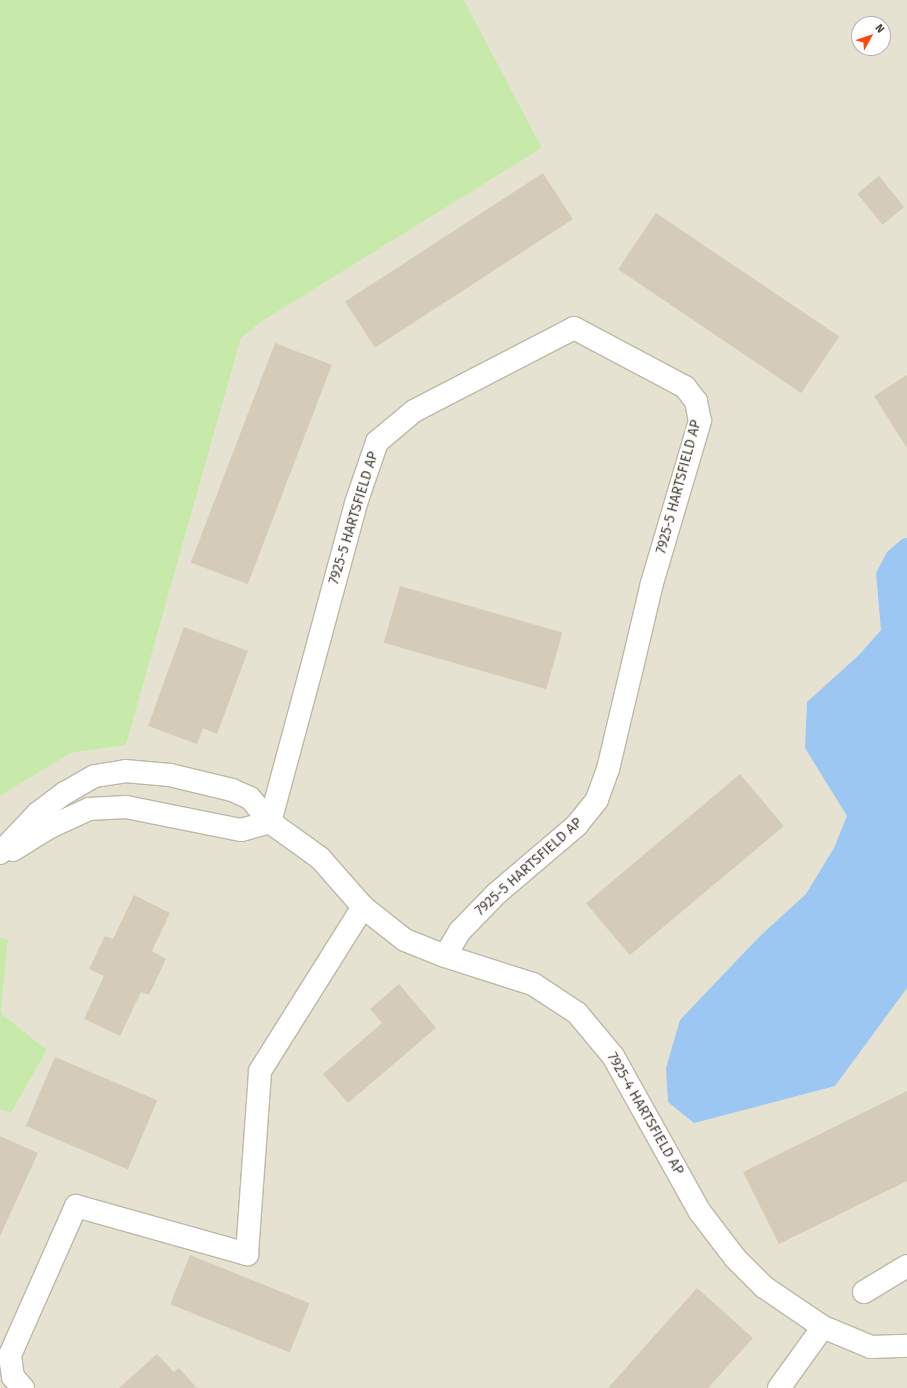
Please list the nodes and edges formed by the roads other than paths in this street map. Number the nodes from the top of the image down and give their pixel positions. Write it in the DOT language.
graph roads {
  1 [pos="270,822"];
  2 [pos="0,853"];
  3 [pos="0,859"];
  4 [pos="363,907"];
  5 [pos="445,956"];
  6 [pos="907,1266"];
  7 [pos="864,1292"];
  8 [pos="823,1327"];
  9 [pos="907,1346"];
  10 [pos="23,1388"];
  11 [pos="779,1388"];
  1 -- 2 [label="street, 7925-4 HARTSFIELD AP"];
  1 -- 3 [label="street"];
  1 -- 4 [label="street, 7925-4 HARTSFIELD AP"];
  1 -- 5 [label="street, 7925-5 HARTSFIELD AP"];
  4 -- 5 [label="street, 7925-4 HARTSFIELD AP"];
  4 -- 10 [label="street"];
  5 -- 8 [label="street, 7925-4 HARTSFIELD AP"];
  6 -- 7 [label="street"];
  8 -- 9 [label="street, 7925-4 HARTSFIELD AP"];
  8 -- 11 [label="street"];
}
